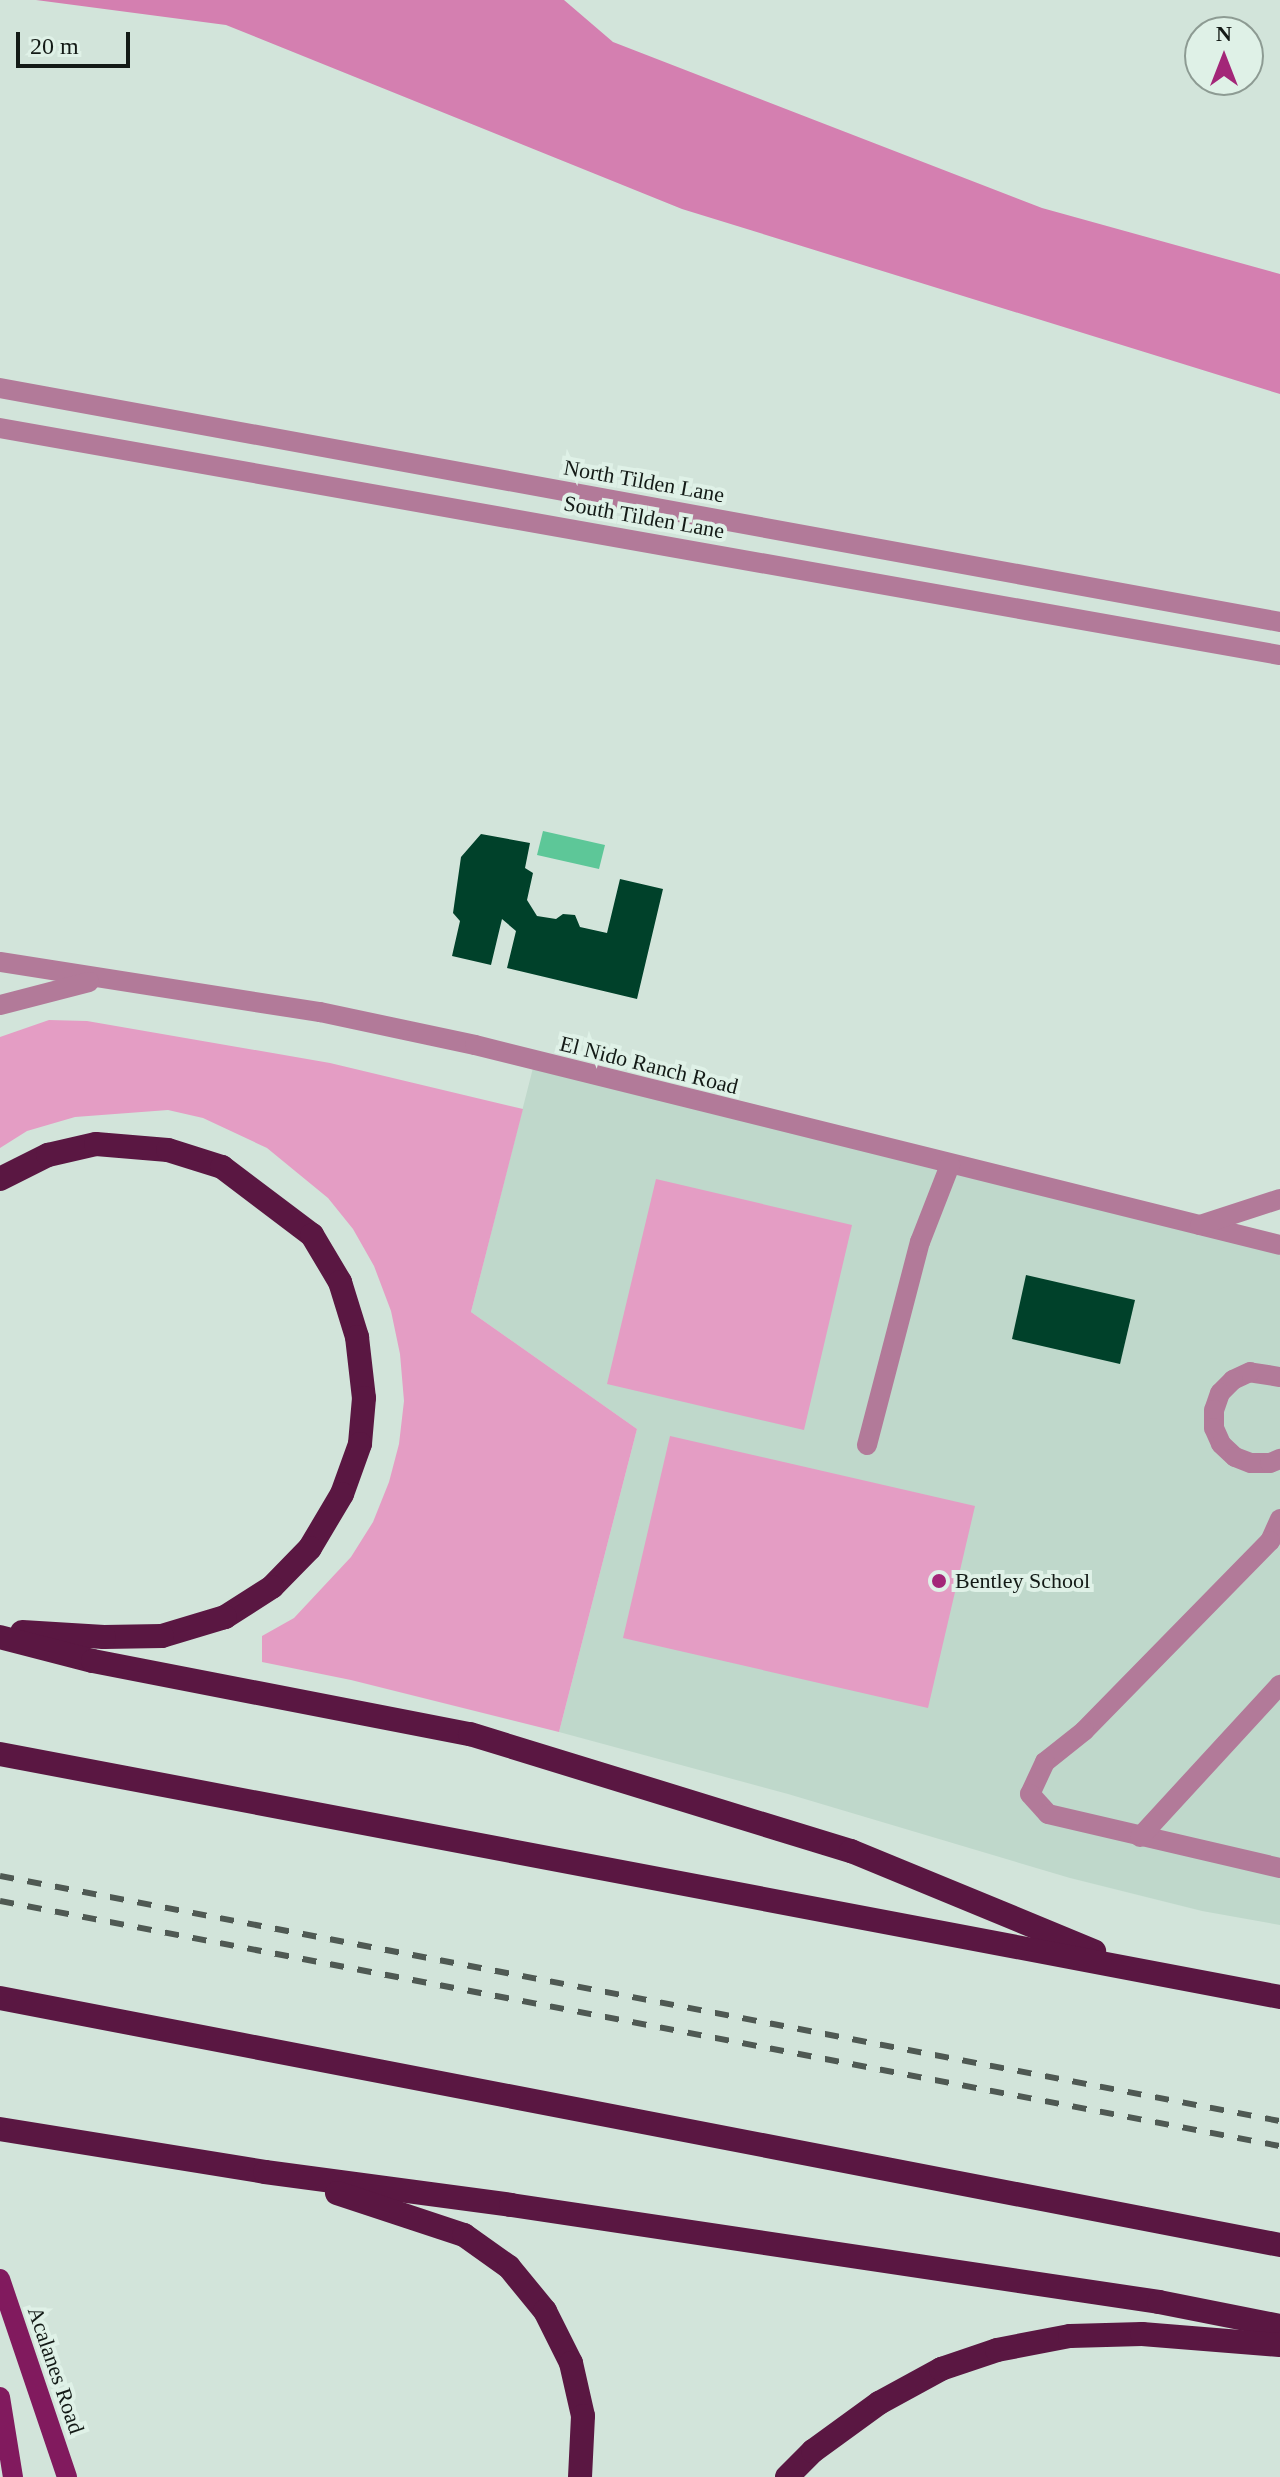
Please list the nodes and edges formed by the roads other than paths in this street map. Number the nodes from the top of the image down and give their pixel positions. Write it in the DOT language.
graph roads {
  1 [pos="0,388"];
  2 [pos="0,428"];
  3 [pos="1280,622"];
  4 [pos="1280,655"];
  5 [pos="0,962"];
  6 [pos="105,979"];
  7 [pos="0,1005"];
  8 [pos="950,1165"];
  9 [pos="0,1179"];
  10 [pos="1280,1199"];
  11 [pos="1200,1225"];
  12 [pos="1280,1245"];
  13 [pos="1280,1377"];
  14 [pos="867,1445"];
  15 [pos="1280,1459"];
  16 [pos="1280,1519"];
  17 [pos="0,1630"];
  18 [pos="0,1637"];
  19 [pos="1280,1685"];
  20 [pos="0,1754"];
  21 [pos="1140,1837"];
  22 [pos="1280,1868"];
  23 [pos="1144,1971"];
  24 [pos="1280,1997"];
  25 [pos="0,1998"];
  26 [pos="0,2129"];
  27 [pos="265,2172"];
  28 [pos="1280,2245"];
  29 [pos="0,2279"];
  30 [pos="1280,2326"];
  31 [pos="1280,2345"];
  32 [pos="0,2397"];
  33 [pos="13,2477"];
  34 [pos="67,2477"];
  35 [pos="580,2477"];
  36 [pos="787,2477"];
  1 -- 3 [label="street, North Tilden Lane"];
  2 -- 4 [label="street, South Tilden Lane"];
  5 -- 6 [label="street, El Nido Ranch Road"];
  6 -- 7 [label="street"];
  6 -- 8 [label="street, El Nido Ranch Road"];
  8 -- 11 [label="street, El Nido Ranch Road"];
  8 -- 14 [label="street"];
  9 -- 17 [label="highway"];
  10 -- 11 [label="street"];
  11 -- 12 [label="street, El Nido Ranch Road"];
  13 -- 15 [label="street"];
  16 -- 21 [label="street"];
  18 -- 23 [label="highway"];
  19 -- 21 [label="street"];
  20 -- 23 [label="highway"];
  21 -- 22 [label="street"];
  23 -- 24 [label="highway"];
  25 -- 28 [label="highway"];
  26 -- 27 [label="highway"];
  27 -- 30 [label="highway"];
  27 -- 35 [label="highway"];
  29 -- 34 [label="main road, Acalanes Road"];
  31 -- 36 [label="highway"];
  32 -- 33 [label="main road"];
}
